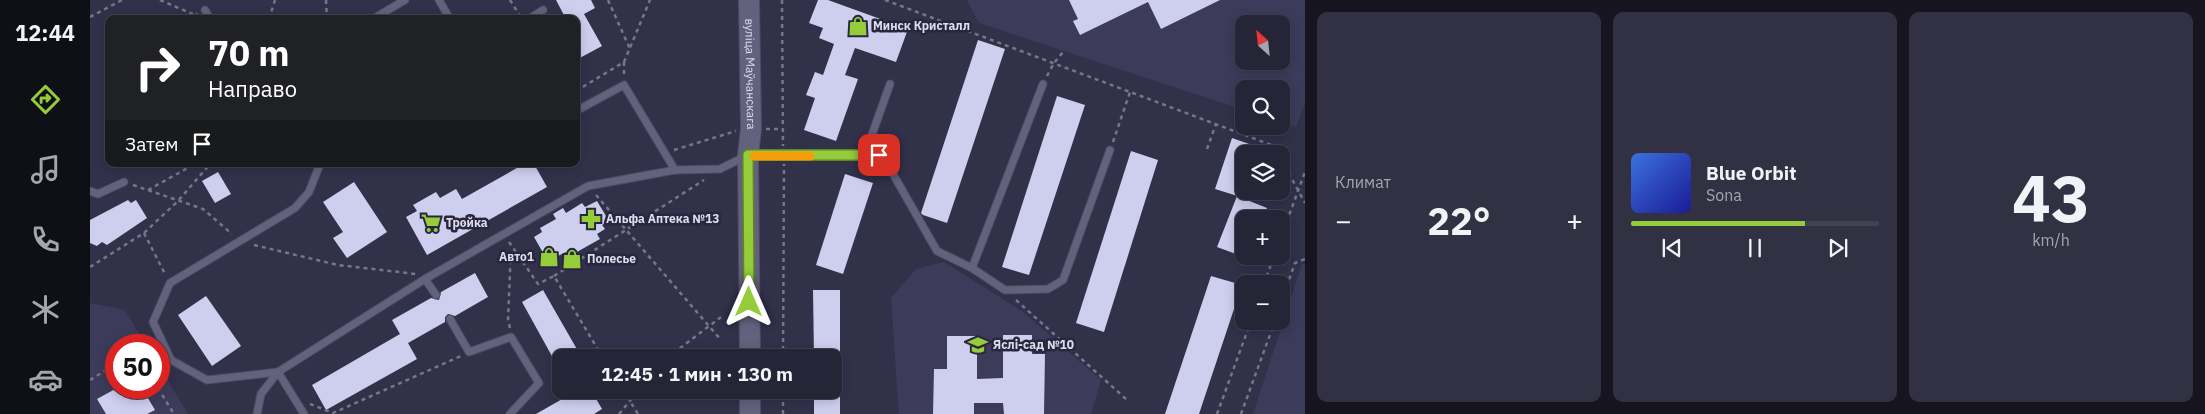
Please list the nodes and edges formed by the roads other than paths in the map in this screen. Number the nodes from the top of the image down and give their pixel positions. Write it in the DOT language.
graph roads {
  1 [pos="405,0"];
  2 [pos="439,0"];
  3 [pos="749,0"];
  4 [pos="204,10"];
  5 [pos="543,10"];
  6 [pos="207,15"];
  7 [pos="380,15"];
  8 [pos="448,15"];
  9 [pos="535,15"];
  10 [pos="890,84"];
  11 [pos="1043,84"];
  12 [pos="580,109"];
  13 [pos="1110,150"];
  14 [pos="748,155"];
  15 [pos="879,155"];
  16 [pos="319,167"];
  17 [pos="674,170"];
  18 [pos="124,182"];
  19 [pos="90,192"];
  20 [pos="972,268"];
  21 [pos="425,279"];
  22 [pos="436,295"];
  23 [pos="450,319"];
  24 [pos="750,349"];
  25 [pos="278,372"];
  26 [pos="750,399"];
  27 [pos="257,414"];
  28 [pos="304,414"];
  29 [pos="510,414"];
  30 [pos="750,414"];
  1 -- 7 [label="lane"];
  2 -- 8 [label="lane"];
  3 -- 14 [label="main road, вуліца Маўчанскага"];
  4 -- 6 [label="lane"];
  5 -- 9 [label="lane"];
  10 -- 15 [label="lane"];
  11 -- 20 [label="lane"];
  12 -- 17 [label="lane"];
  13 -- 20 [label="lane"];
  14 -- 15 [label="lane"];
  14 -- 17 [label="lane"];
  14 -- 24 [label="main road, вуліца Маўчанскага"];
  15 -- 20 [label="lane"];
  16 -- 25 [label="lane"];
  17 -- 21 [label="lane"];
  18 -- 19 [label="lane"];
  21 -- 22 [label="lane"];
  21 -- 25 [label="lane"];
  23 -- 29 [label="lane"];
  25 -- 27 [label="lane"];
  25 -- 28 [label="lane"];
  26 -- 30 [label="main road"];
}
